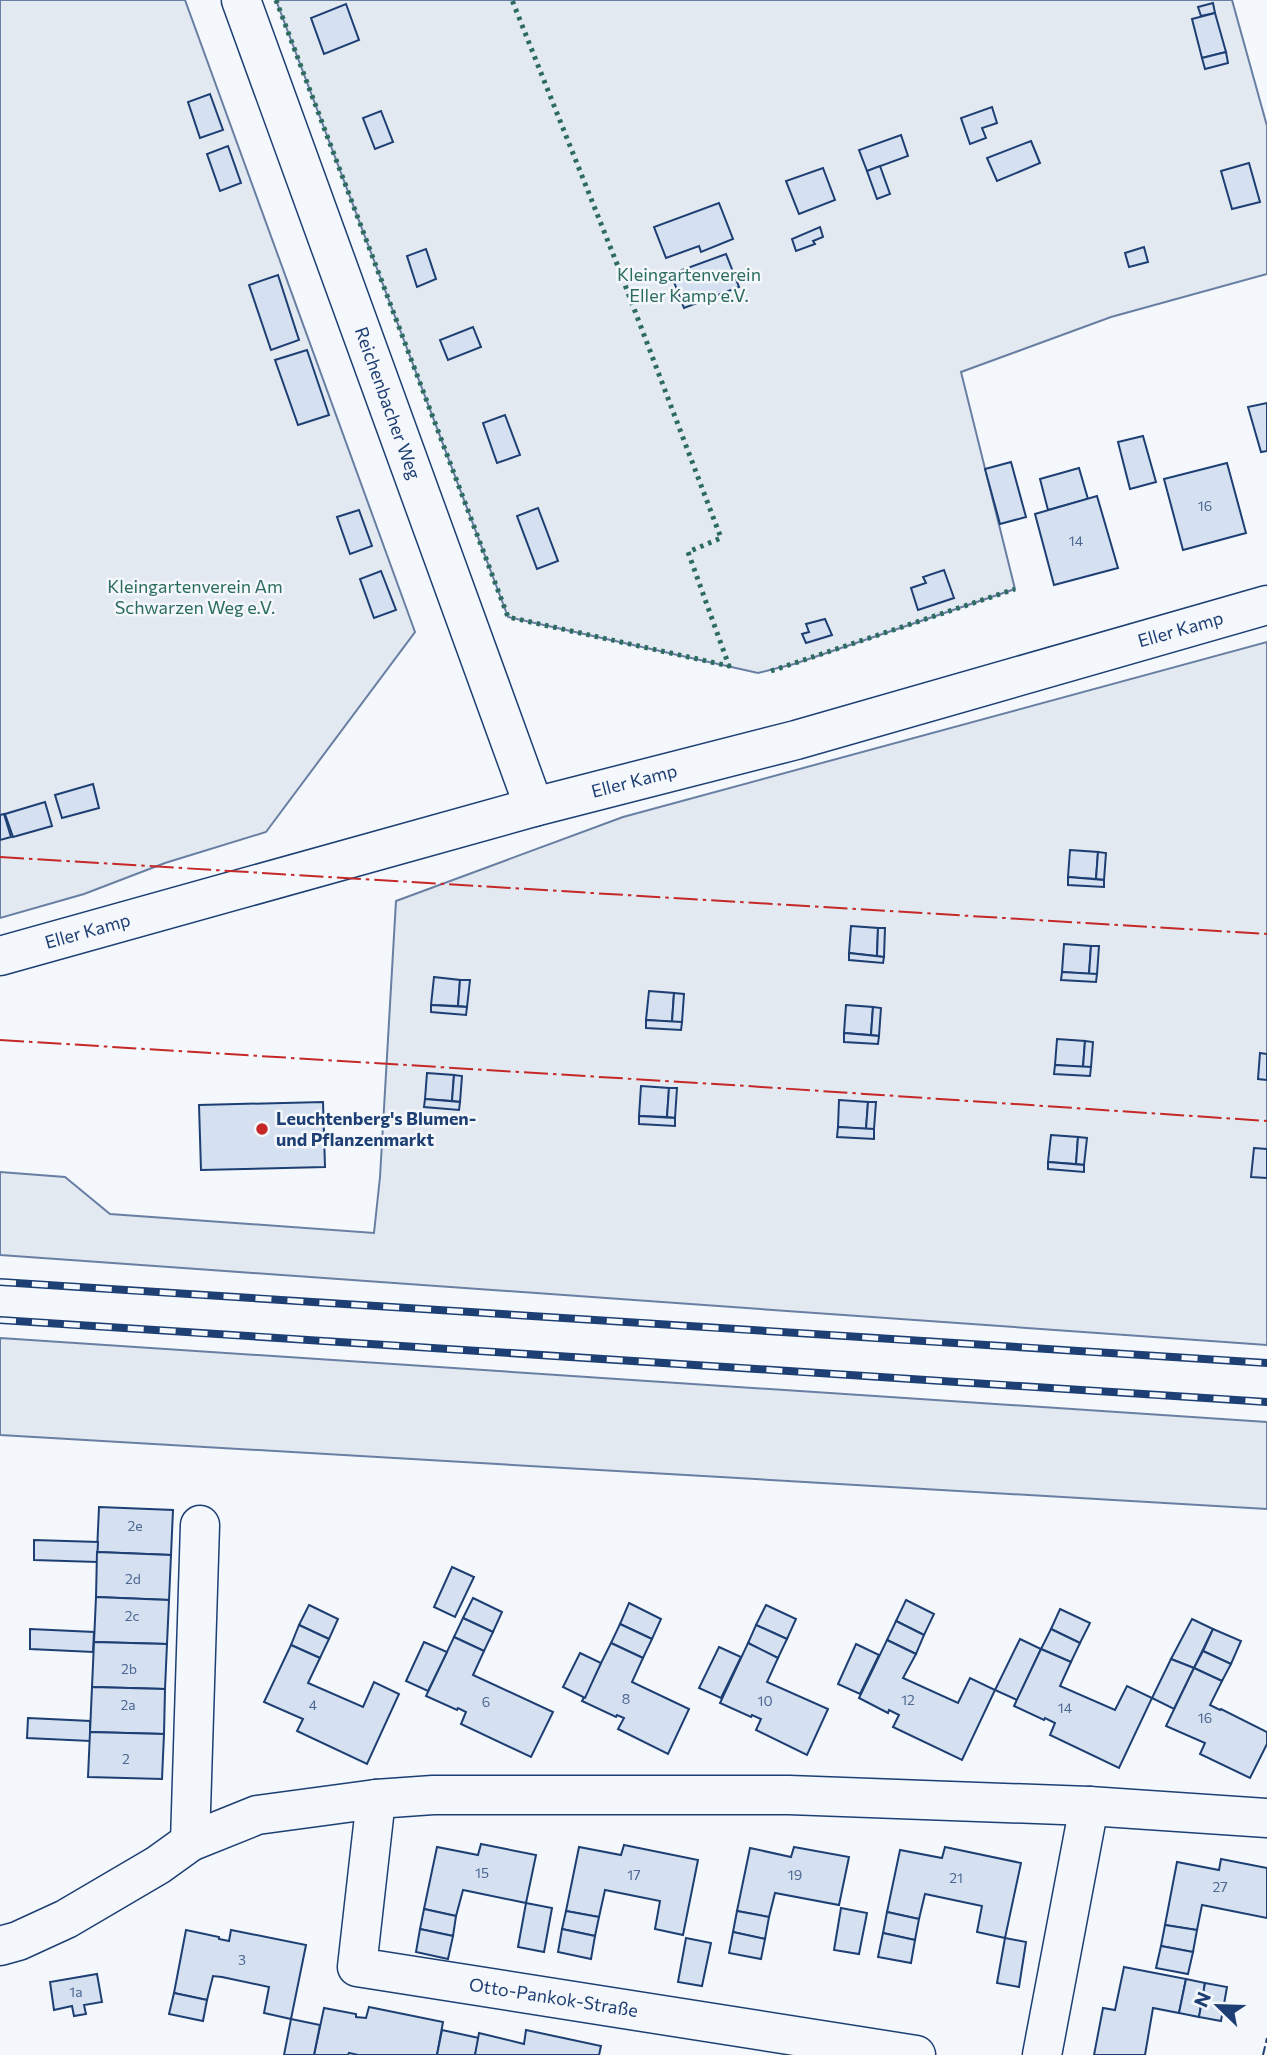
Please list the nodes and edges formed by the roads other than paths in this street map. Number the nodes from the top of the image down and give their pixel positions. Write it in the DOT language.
graph roads {
  1 [pos="241,0"];
  2 [pos="1267,605"];
  3 [pos="534,807"];
  4 [pos="0,956"];
  5 [pos="200,1525"];
  6 [pos="376,1799"];
  7 [pos="1089,1806"];
  8 [pos="1267,1818"];
  9 [pos="190,1842"];
  10 [pos="0,1946"];
  11 [pos="916,2055"];
  12 [pos="1042,2055"];
  1 -- 3 [label="street, Reichenbacher Weg"];
  2 -- 3 [label="street, Eller Kamp"];
  3 -- 4 [label="street, Eller Kamp"];
  5 -- 9 [label="street"];
  6 -- 7 [label="street"];
  6 -- 9 [label="street"];
  6 -- 11 [label="street, Otto-Pankok-Straße"];
  7 -- 8 [label="street"];
  7 -- 12 [label="street"];
  9 -- 10 [label="street"];
}
